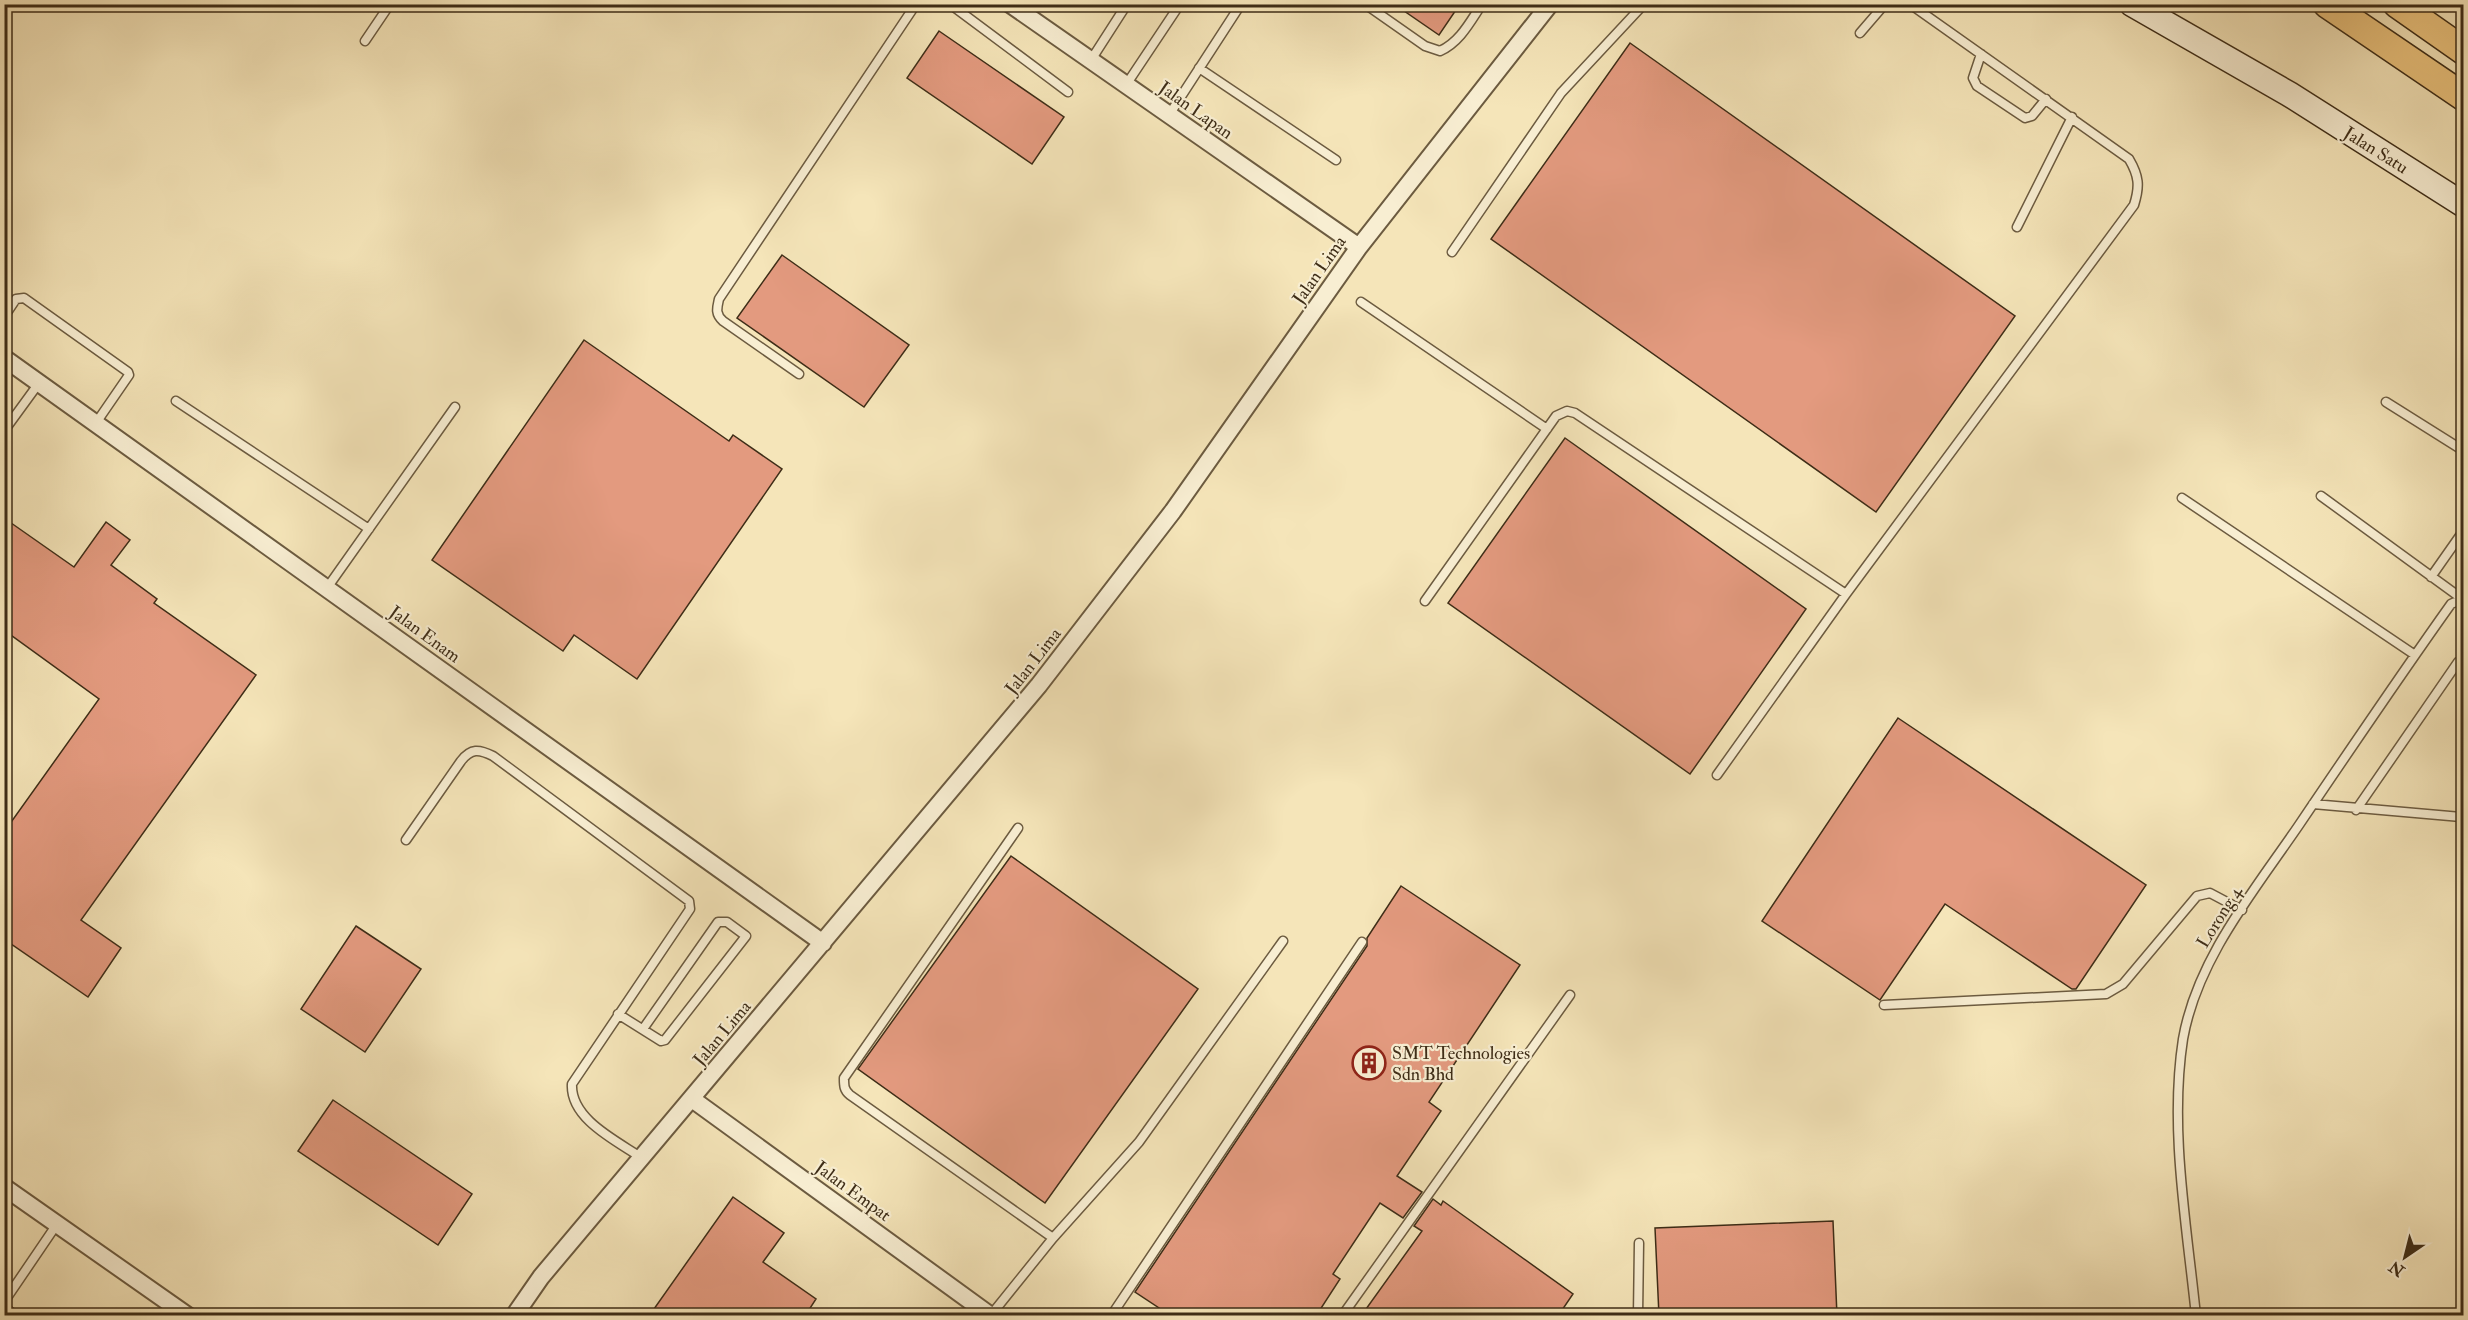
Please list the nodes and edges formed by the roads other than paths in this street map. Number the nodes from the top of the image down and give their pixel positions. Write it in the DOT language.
graph roads {
  1 [pos="390,4"];
  2 [pos="916,4"];
  3 [pos="950,4"];
  4 [pos="1010,4"];
  5 [pos="1127,4"];
  6 [pos="1180,4"];
  7 [pos="1241,4"];
  8 [pos="1365,4"];
  9 [pos="1482,4"];
  10 [pos="1550,4"];
  11 [pos="1644,4"];
  12 [pos="1885,4"];
  13 [pos="1910,4"];
  14 [pos="2132,4"];
  15 [pos="2165,4"];
  16 [pos="2327,4"];
  17 [pos="2397,4"];
  18 [pos="1860,33"];
  19 [pos="365,41"];
  20 [pos="2463,51"];
  21 [pos="1981,54"];
  22 [pos="1091,60"];
  23 [pos="1199,68"];
  24 [pos="1126,85"];
  25 [pos="1068,92"];
  26 [pos="2289,94"];
  27 [pos="2463,97"];
  28 [pos="2046,99"];
  29 [pos="1169,115"];
  30 [pos="2072,117"];
  31 [pos="1336,160"];
  32 [pos="2463,205"];
  33 [pos="2017,227"];
  34 [pos="1359,247"];
  35 [pos="1452,252"];
  36 [pos="1362,302"];
  37 [pos="4,317"];
  38 [pos="4,358"];
  39 [pos="799,374"];
  40 [pos="39,383"];
  41 [pos="176,401"];
  42 [pos="2386,402"];
  43 [pos="454,407"];
  44 [pos="96,423"];
  45 [pos="1547,429"];
  46 [pos="4,431"];
  47 [pos="2463,451"];
  48 [pos="2321,496"];
  49 [pos="2182,498"];
  50 [pos="369,529"];
  51 [pos="2463,531"];
  52 [pos="2431,577"];
  53 [pos="327,588"];
  54 [pos="1846,594"];
  55 [pos="2462,598"];
  56 [pos="1425,601"];
  57 [pos="2415,655"];
  58 [pos="2458,662"];
  59 [pos="1717,775"];
  60 [pos="2313,804"];
  61 [pos="2356,810"];
  62 [pos="2461,818"];
  63 [pos="1018,828"];
  64 [pos="406,840"];
  65 [pos="2241,910"];
  66 [pos="1283,941"];
  67 [pos="1362,942"];
  68 [pos="823,943"];
  69 [pos="1570,995"];
  70 [pos="1884,1005"];
  71 [pos="618,1014"];
  72 [pos="643,1029"];
  73 [pos="692,1099"];
  74 [pos="642,1158"];
  75 [pos="4,1187"];
  76 [pos="57,1224"];
  77 [pos="1053,1238"];
  78 [pos="1639,1243"];
  79 [pos="4,1305"];
  80 [pos="16,1316"];
  81 [pos="188,1316"];
  82 [pos="513,1316"];
  83 [pos="991,1316"];
  84 [pos="1111,1316"];
  85 [pos="1342,1316"];
  86 [pos="1638,1316"];
  87 [pos="2196,1316"];
  1 -- 19 [label="lane"];
  2 -- 39 [label="lane"];
  3 -- 25 [label="lane"];
  4 -- 22 [label="street, Jalan Lapan"];
  5 -- 22 [label="lane"];
  6 -- 24 [label="lane"];
  7 -- 23 [label="lane"];
  8 -- 9 [label="lane"];
  10 -- 34 [label="street, Jalan Lima"];
  11 -- 35 [label="lane"];
  12 -- 18 [label="lane"];
  13 -- 21 [label="lane"];
  14 -- 26 [label="main road, Jalan Satu"];
  15 -- 26 [label="main road, Jalan Satu"];
  16 -- 27 [label="highway"];
  17 -- 20 [label="highway"];
  21 -- 28 [label="lane"];
  21 -- 28 [label="lane"];
  22 -- 24 [label="street, Jalan Lapan"];
  23 -- 29 [label="lane"];
  23 -- 31 [label="lane"];
  24 -- 29 [label="street, Jalan Lapan"];
  26 -- 32 [label="main road, Jalan Satu"];
  28 -- 30 [label="lane"];
  29 -- 34 [label="street, Jalan Lapan"];
  30 -- 33 [label="lane"];
  30 -- 54 [label="lane"];
  34 -- 68 [label="street, Jalan Lima"];
  36 -- 45 [label="lane"];
  37 -- 44 [label="lane"];
  38 -- 40 [label="street, Jalan Enam"];
  40 -- 44 [label="street, Jalan Enam"];
  40 -- 46 [label="lane"];
  41 -- 50 [label="lane"];
  42 -- 47 [label="lane"];
  43 -- 50 [label="lane"];
  44 -- 53 [label="street, Jalan Enam"];
  45 -- 54 [label="lane"];
  45 -- 56 [label="lane"];
  48 -- 52 [label="lane"];
  49 -- 57 [label="lane"];
  50 -- 53 [label="lane"];
  51 -- 52 [label="lane"];
  52 -- 55 [label="lane"];
  53 -- 68 [label="street, Jalan Enam"];
  54 -- 59 [label="lane"];
  55 -- 57 [label="lane, Lorong 4"];
  57 -- 60 [label="lane, Lorong 4"];
  58 -- 61 [label="lane"];
  60 -- 61 [label="lane"];
  60 -- 65 [label="lane, Lorong 4"];
  61 -- 62 [label="lane"];
  63 -- 77 [label="lane"];
  64 -- 71 [label="lane"];
  65 -- 70 [label="lane"];
  65 -- 87 [label="lane, Lorong 4"];
  66 -- 77 [label="lane"];
  67 -- 84 [label="lane"];
  68 -- 73 [label="street, Jalan Lima"];
  69 -- 85 [label="lane"];
  71 -- 72 [label="lane"];
  71 -- 74 [label="lane"];
  72 -- 72 [label="lane"];
  73 -- 74 [label="street, Jalan Lima"];
  73 -- 83 [label="street, Jalan Empat"];
  74 -- 82 [label="street, Jalan Lima"];
  75 -- 76 [label="street"];
  76 -- 79 [label="lane"];
  76 -- 81 [label="street"];
  77 -- 83 [label="lane"];
  78 -- 86 [label="lane"];
  79 -- 80 [label="lane"];
}
